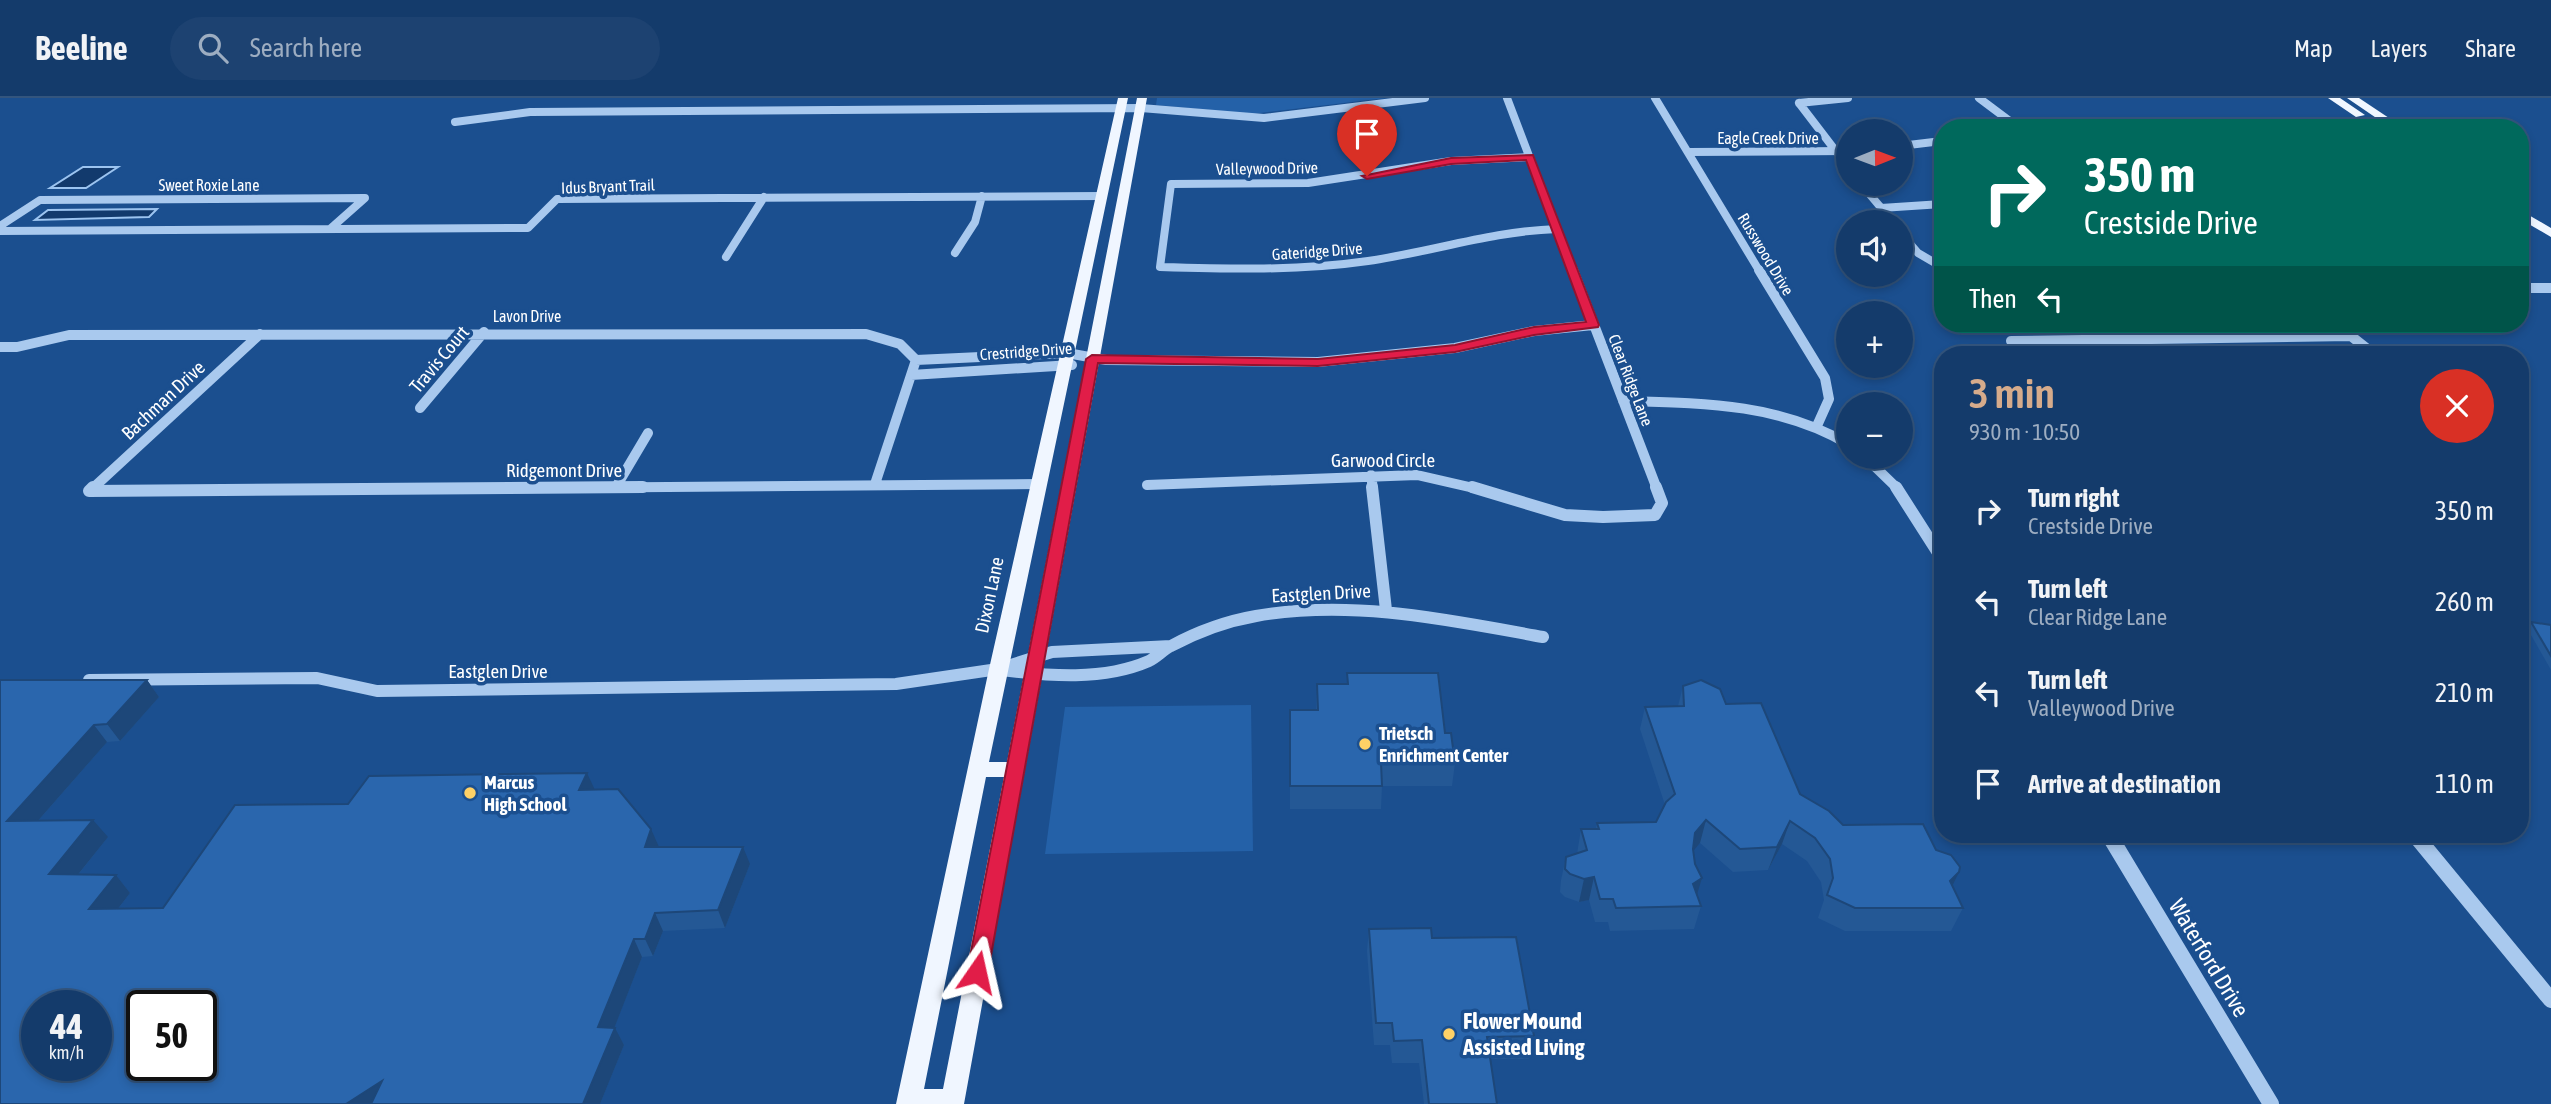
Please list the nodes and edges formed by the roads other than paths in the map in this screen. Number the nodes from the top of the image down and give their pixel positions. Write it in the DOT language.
graph roads {
  1 [pos="1424,98"];
  2 [pos="1507,98"];
  3 [pos="1655,98"];
  4 [pos="1848,98"];
  5 [pos="1979,98"];
  6 [pos="2333,98"];
  7 [pos="2351,98"];
  8 [pos="1142,103"];
  9 [pos="1122,104"];
  10 [pos="2007,119"];
  11 [pos="2367,119"];
  12 [pos="2385,119"];
  13 [pos="455,122"];
  14 [pos="1934,142"];
  15 [pos="1913,144"];
  16 [pos="1835,151"];
  17 [pos="1689,152"];
  18 [pos="1530,157"];
  19 [pos="1171,184"];
  20 [pos="1102,195"];
  21 [pos="982,196"];
  22 [pos="1871,196"];
  23 [pos="764,197"];
  24 [pos="1934,205"];
  25 [pos="1881,208"];
  26 [pos="2529,208"];
  27 [pos="0,219"];
  28 [pos="11,219"];
  29 [pos="2529,220"];
  30 [pos="2551,221"];
  31 [pos="0,229"];
  32 [pos="330,229"];
  33 [pos="1557,229"];
  34 [pos="2551,233"];
  35 [pos="1913,247"];
  36 [pos="955,253"];
  37 [pos="726,257"];
  38 [pos="1934,262"];
  39 [pos="2529,288"];
  40 [pos="2551,288"];
  41 [pos="1593,325"];
  42 [pos="484,332"];
  43 [pos="2217,333"];
  44 [pos="260,334"];
  45 [pos="2222,337"];
  46 [pos="2016,346"];
  47 [pos="2364,346"];
  48 [pos="0,347"];
  49 [pos="17,347"];
  50 [pos="0,359"];
  51 [pos="1092,359"];
  52 [pos="916,360"];
  53 [pos="1065,360"];
  54 [pos="911,375"];
  55 [pos="1623,401"];
  56 [pos="420,408"];
  57 [pos="1816,428"];
  58 [pos="648,433"];
  59 [pos="1836,438"];
  60 [pos="1878,469"];
  61 [pos="1371,475"];
  62 [pos="875,484"];
  63 [pos="1038,484"];
  64 [pos="1147,485"];
  65 [pos="616,487"];
  66 [pos="89,491"];
  67 [pos="1655,515"];
  68 [pos="1934,546"];
  69 [pos="1386,610"];
  70 [pos="1543,637"];
  71 [pos="1171,646"];
  72 [pos="1038,654"];
  73 [pos="998,669"];
  74 [pos="1034,674"];
  75 [pos="70,680"];
  76 [pos="1016,769"];
  77 [pos="976,770"];
  78 [pos="2114,843"];
  79 [pos="2422,843"];
  80 [pos="2551,1000"];
  81 [pos="909,1102"];
  82 [pos="952,1102"];
  83 [pos="2271,1104"];
  1 -- 8 [label="street"];
  2 -- 18 [label="street, Clear Ridge Lane"];
  3 -- 17 [label="street, Russwood Drive"];
  4 -- 16 [label="street"];
  5 -- 10 [label="street"];
  6 -- 11 [label="main road"];
  7 -- 12 [label="main road"];
  8 -- 9 [label="street"];
  8 -- 51 [label="main road"];
  9 -- 13 [label="street"];
  9 -- 20 [label="main road, Dixon Lane"];
  14 -- 15 [label="street"];
  16 -- 17 [label="street, Eagle Creek Drive"];
  17 -- 57 [label="street, Russwood Drive"];
  18 -- 19 [label="street, Valleywood Drive"];
  18 -- 33 [label="street, Clear Ridge Lane"];
  19 -- 33 [label="street, Gateridge Drive"];
  20 -- 21 [label="street, Idus Bryant Trail"];
  20 -- 53 [label="main road, Dixon Lane"];
  21 -- 23 [label="street, Idus Bryant Trail"];
  21 -- 36 [label="street"];
  22 -- 25 [label="street"];
  23 -- 32 [label="street, Idus Bryant Trail"];
  23 -- 37 [label="street"];
  24 -- 25 [label="street"];
  26 -- 30 [label="main road"];
  27 -- 28 [label="street"];
  28 -- 31 [label="street, Idus Bryant Trail"];
  28 -- 32 [label="street, Sweet Roxie Lane"];
  29 -- 34 [label="main road"];
  31 -- 32 [label="street, Idus Bryant Trail"];
  33 -- 41 [label="street, Clear Ridge Lane"];
  35 -- 38 [label="street"];
  39 -- 40 [label="street"];
  41 -- 51 [label="street, Crestridge Drive"];
  41 -- 55 [label="street, Clear Ridge Lane"];
  42 -- 44 [label="street, Lavon Drive"];
  42 -- 52 [label="street, Lavon Drive"];
  42 -- 56 [label="street, Travis Court"];
  43 -- 45 [label="street"];
  44 -- 49 [label="street, Lavon Drive"];
  44 -- 66 [label="street, Bachman Drive"];
  45 -- 46 [label="street"];
  45 -- 47 [label="street"];
  48 -- 49 [label="street, Lavon Drive"];
  49 -- 50 [label="street"];
  51 -- 53 [label="street, Crestridge Drive"];
  51 -- 72 [label="main road"];
  52 -- 53 [label="street, Crestridge Drive"];
  52 -- 54 [label="street"];
  53 -- 54 [label="street, Crestridge Drive"];
  53 -- 63 [label="main road, Dixon Lane"];
  54 -- 62 [label="street"];
  55 -- 57 [label="street"];
  55 -- 67 [label="street, Clear Ridge Lane"];
  57 -- 59 [label="street"];
  58 -- 65 [label="street"];
  60 -- 68 [label="street"];
  61 -- 64 [label="street, Garwood Circle"];
  61 -- 67 [label="street, Garwood Circle"];
  61 -- 69 [label="street, Eastglen Drive"];
  62 -- 63 [label="street, Ridgemont Drive"];
  62 -- 65 [label="street, Ridgemont Drive"];
  63 -- 73 [label="main road, Dixon Lane"];
  65 -- 66 [label="street, Ridgemont Drive"];
  69 -- 70 [label="street"];
  69 -- 71 [label="street, Eastglen Drive"];
  71 -- 72 [label="street, Eastglen Drive"];
  71 -- 74 [label="street, Eastglen Drive"];
  72 -- 73 [label="street, Eastglen Drive"];
  72 -- 74 [label="main road"];
  73 -- 74 [label="street, Eastglen Drive"];
  73 -- 75 [label="street, Eastglen Drive"];
  73 -- 77 [label="main road, Dixon Lane"];
  74 -- 76 [label="main road"];
  76 -- 77 [label="main road"];
  76 -- 82 [label="main road"];
  77 -- 81 [label="main road, Dixon Lane"];
  78 -- 83 [label="street, Waterford Drive"];
  79 -- 80 [label="street"];
  81 -- 82 [label="main road"];
}
